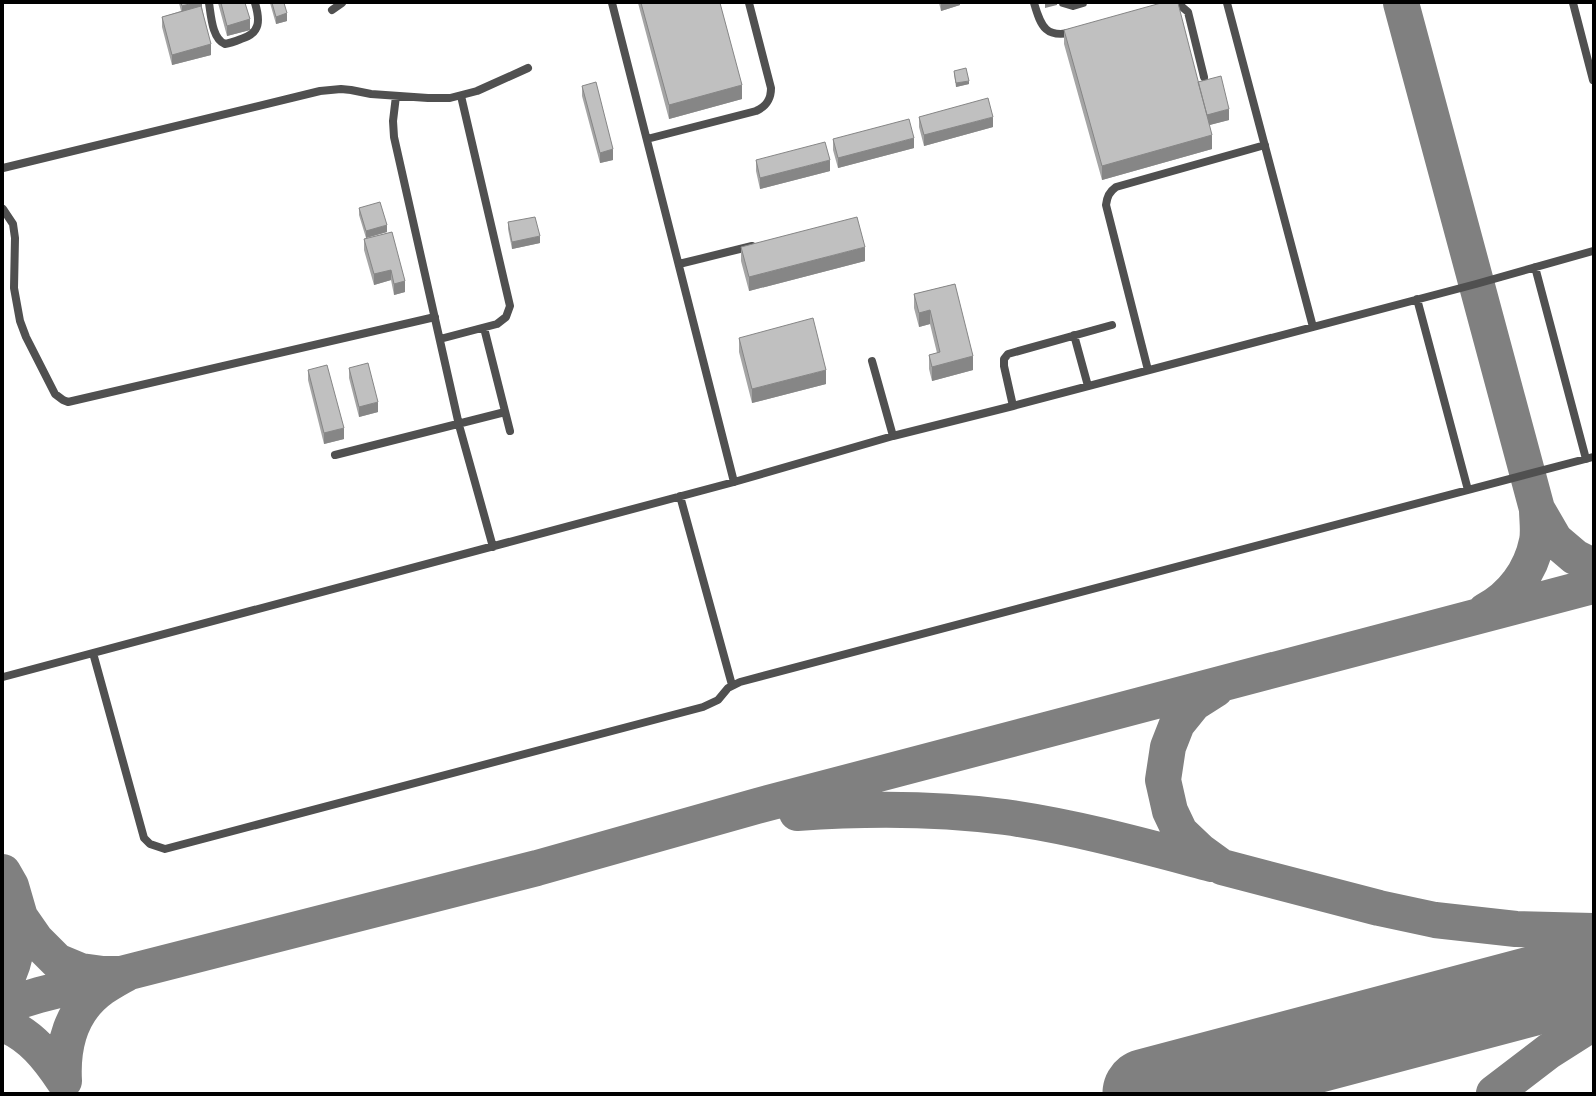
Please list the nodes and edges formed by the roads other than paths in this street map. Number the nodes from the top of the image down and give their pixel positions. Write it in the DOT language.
graph roads {
  1 [pos="209,3"];
  2 [pos="255,3"];
  3 [pos="342,3"];
  4 [pos="612,3"];
  5 [pos="749,3"];
  6 [pos="1034,3"];
  7 [pos="1063,3"];
  8 [pos="1082,3"];
  9 [pos="1226,3"];
  10 [pos="1573,3"];
  11 [pos="1162,8"];
  12 [pos="332,10"];
  13 [pos="1080,30"];
  14 [pos="528,68"];
  15 [pos="1204,77"];
  16 [pos="1593,80"];
  17 [pos="396,96"];
  18 [pos="461,96"];
  19 [pos="647,139"];
  20 [pos="1265,146"];
  21 [pos="3,168"];
  22 [pos="3,208"];
  23 [pos="761,243"];
  24 [pos="1593,250"];
  25 [pos="679,264"];
  26 [pos="1535,267"];
  27 [pos="1417,299"];
  28 [pos="435,317"];
  29 [pos="1112,325"];
  30 [pos="1313,327"];
  31 [pos="484,328"];
  32 [pos="1074,334"];
  33 [pos="440,339"];
  34 [pos="872,361"];
  35 [pos="1148,370"];
  36 [pos="1088,386"];
  37 [pos="1013,406"];
  38 [pos="505,412"];
  39 [pos="459,425"];
  40 [pos="510,431"];
  41 [pos="893,436"];
  42 [pos="335,456"];
  43 [pos="1589,458"];
  44 [pos="734,482"];
  45 [pos="1468,490"];
  46 [pos="680,496"];
  47 [pos="493,547"];
  48 [pos="93,653"];
  49 [pos="3,677"];
  50 [pos="732,685"];
  1 -- 2 [label="lane"];
  3 -- 12 [label="lane"];
  4 -- 19 [label="lane"];
  5 -- 19 [label="lane"];
  6 -- 13 [label="lane"];
  7 -- 8 [label="lane"];
  9 -- 20 [label="lane"];
  10 -- 16 [label="lane"];
  11 -- 15 [label="lane"];
  14 -- 18 [label="lane"];
  17 -- 18 [label="lane"];
  17 -- 21 [label="lane"];
  17 -- 28 [label="lane"];
  18 -- 31 [label="lane"];
  19 -- 25 [label="lane"];
  20 -- 30 [label="lane"];
  20 -- 35 [label="lane"];
  22 -- 28 [label="lane"];
  23 -- 25 [label="lane"];
  24 -- 26 [label="lane"];
  25 -- 44 [label="lane"];
  26 -- 27 [label="lane"];
  26 -- 43 [label="lane"];
  27 -- 30 [label="lane"];
  27 -- 45 [label="lane"];
  28 -- 33 [label="lane"];
  29 -- 32 [label="lane"];
  30 -- 35 [label="lane"];
  31 -- 33 [label="lane"];
  31 -- 38 [label="lane"];
  32 -- 36 [label="lane"];
  32 -- 37 [label="lane"];
  33 -- 39 [label="lane"];
  34 -- 41 [label="lane"];
  35 -- 36 [label="lane"];
  36 -- 37 [label="lane"];
  37 -- 41 [label="lane"];
  38 -- 39 [label="lane"];
  38 -- 40 [label="lane"];
  39 -- 42 [label="lane"];
  39 -- 47 [label="lane"];
  41 -- 44 [label="lane"];
  43 -- 45 [label="lane"];
  44 -- 46 [label="lane"];
  45 -- 50 [label="lane"];
  46 -- 47 [label="lane"];
  46 -- 50 [label="lane"];
  47 -- 48 [label="lane"];
  48 -- 49 [label="lane"];
  48 -- 50 [label="lane"];
}
